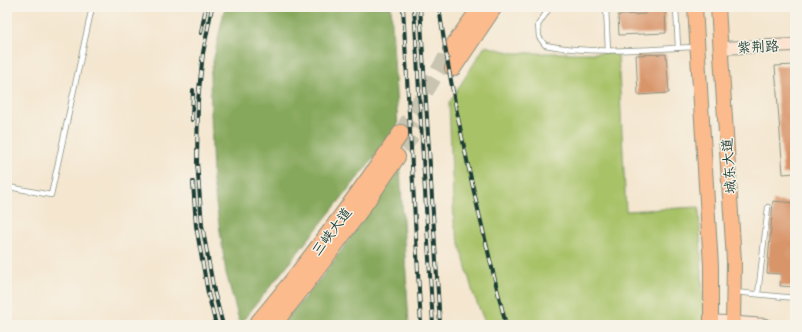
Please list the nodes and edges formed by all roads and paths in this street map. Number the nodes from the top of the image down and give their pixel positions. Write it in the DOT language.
graph roads {
  1 [pos="92,7"];
  2 [pos="471,7"];
  3 [pos="481,7"];
  4 [pos="494,7"];
  5 [pos="550,7"];
  6 [pos="606,7"];
  7 [pos="676,7"];
  8 [pos="696,7"];
  9 [pos="718,7"];
  10 [pos="795,45"];
  11 [pos="698,47"];
  12 [pos="678,48"];
  13 [pos="720,48"];
  14 [pos="608,51"];
  15 [pos="453,68"];
  16 [pos="401,133"];
  17 [pos="403,149"];
  18 [pos="7,197"];
  19 [pos="768,207"];
  20 [pos="734,292"];
  21 [pos="758,294"];
  22 [pos="795,298"];
  23 [pos="711,323"];
  24 [pos="733,324"];
  25 [pos="256,325"];
  26 [pos="273,325"];
  27 [pos="766,325"];
  1 -- 18 [label="lane"];
  2 -- 3 [label="highway"];
  4 -- 15 [label="highway"];
  5 -- 14 [label="lane"];
  6 -- 14 [label="lane"];
  7 -- 12 [label="lane"];
  8 -- 11 [label="main road, 城东大道"];
  9 -- 13 [label="main road, 城东大道"];
  10 -- 13 [label="street, 紫荆路"];
  11 -- 12 [label="lane"];
  11 -- 23 [label="main road, 城东大道"];
  12 -- 14 [label="lane"];
  13 -- 20 [label="main road, 城东大道"];
  16 -- 25 [label="highway, 三峡大道"];
  17 -- 26 [label="highway, 三峡大道"];
  19 -- 21 [label="lane"];
  20 -- 21 [label="lane"];
  20 -- 24 [label="main road, 城东大道"];
  21 -- 22 [label="lane"];
  23 -- 24 [label="street"];
  24 -- 27 [label="street"];
}
